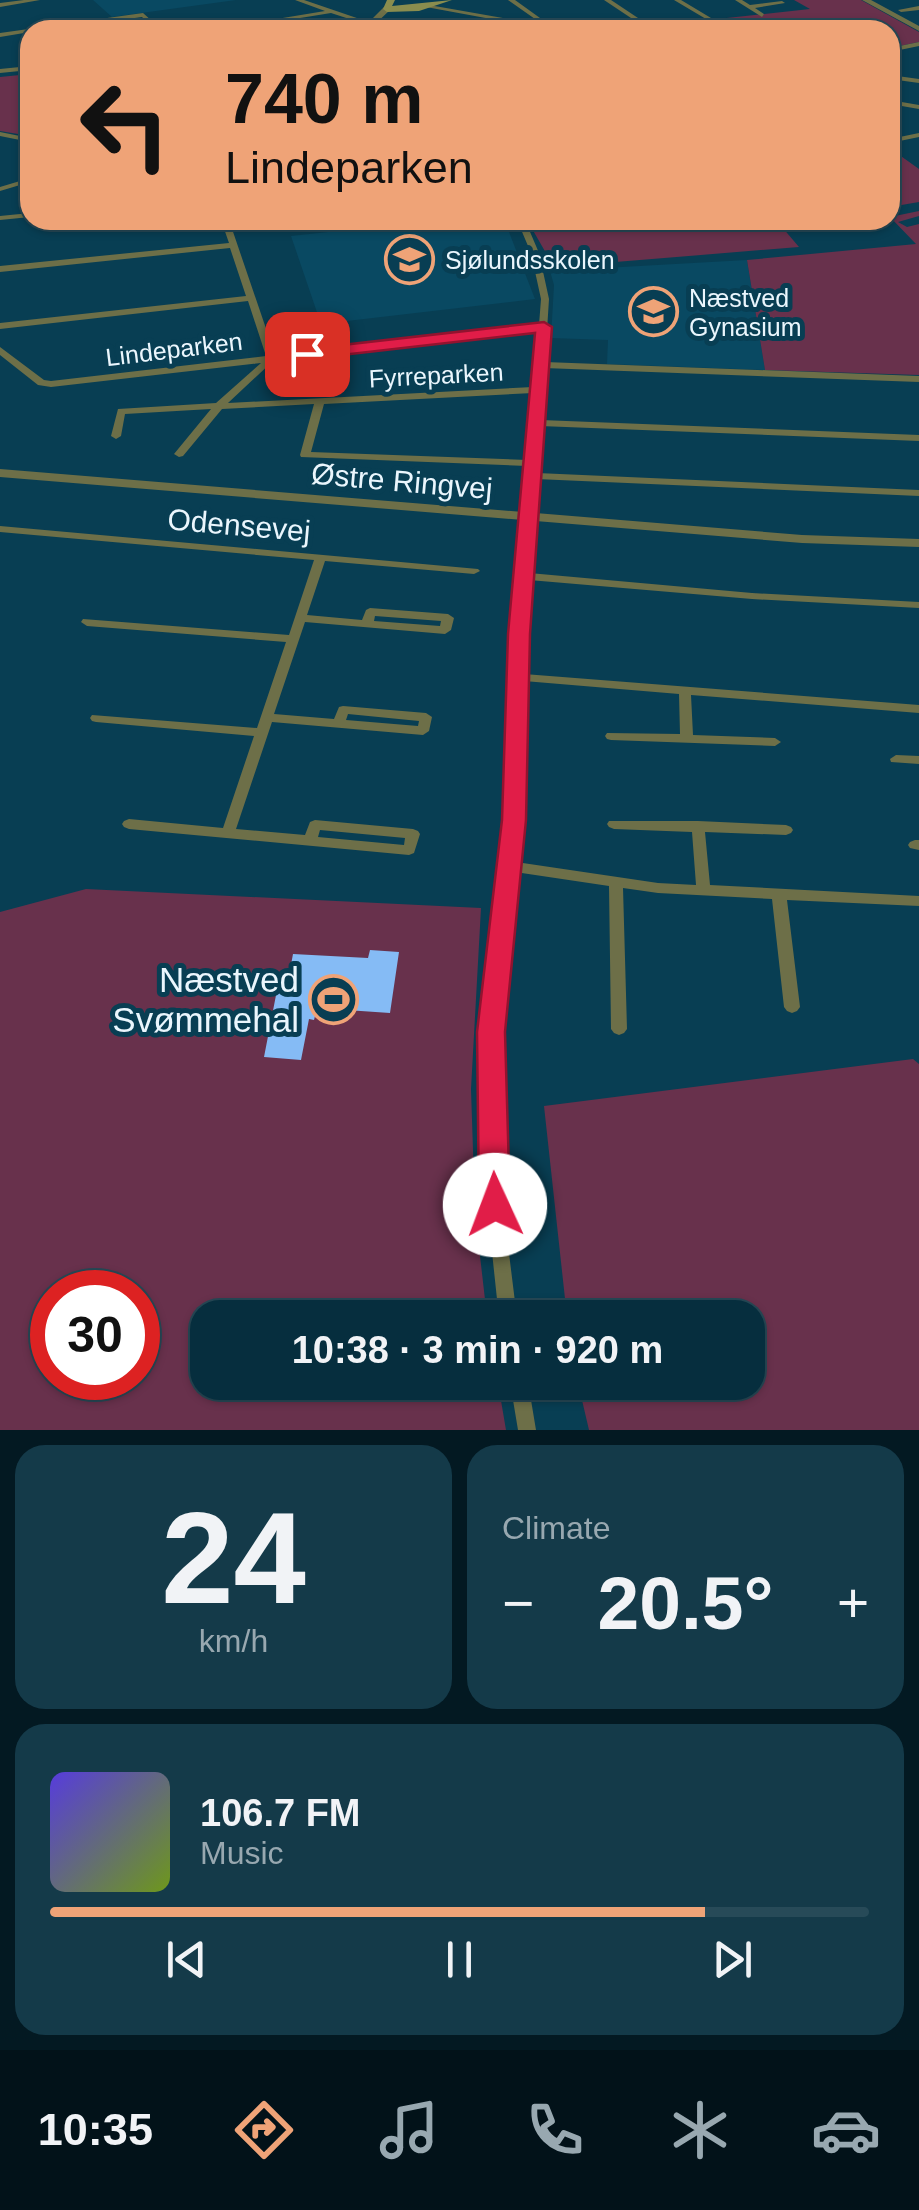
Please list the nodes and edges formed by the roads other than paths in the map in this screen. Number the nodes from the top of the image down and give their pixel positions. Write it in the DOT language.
graph roads {
  1 [pos="38,0"];
  2 [pos="298,0"];
  3 [pos="448,0"];
  4 [pos="511,0"];
  5 [pos="607,0"];
  6 [pos="677,0"];
  7 [pos="738,0"];
  8 [pos="866,0"];
  9 [pos="782,3"];
  10 [pos="389,4"];
  11 [pos="0,5"];
  12 [pos="429,6"];
  13 [pos="750,7"];
  14 [pos="919,8"];
  15 [pos="902,10"];
  16 [pos="329,12"];
  17 [pos="762,15"];
  18 [pos="708,18"];
  19 [pos="105,20"];
  20 [pos="148,20"];
  21 [pos="278,20"];
  22 [pos="350,20"];
  23 [pos="506,20"];
  24 [pos="537,20"];
  25 [pos="638,20"];
  26 [pos="919,29"];
  27 [pos="229,230"];
  28 [pos="525,230"];
  29 [pos="234,245"];
  30 [pos="0,269"];
  31 [pos="251,298"];
  32 [pos="0,326"];
  33 [pos="544,327"];
  34 [pos="0,350"];
  35 [pos="271,358"];
  36 [pos="541,365"];
  37 [pos="919,379"];
  38 [pos="540,390"];
  39 [pos="320,401"];
  40 [pos="218,406"];
  41 [pos="538,423"];
  42 [pos="116,436"];
  43 [pos="919,438"];
  44 [pos="179,454"];
  45 [pos="534,470"];
  46 [pos="0,473"];
  47 [pos="919,493"];
  48 [pos="532,516"];
  49 [pos="0,529"];
  50 [pos="919,543"];
  51 [pos="320,557"];
  52 [pos="474,570"];
  53 [pos="526,576"];
  54 [pos="919,605"];
  55 [pos="300,618"];
  56 [pos="87,622"];
  57 [pos="367,624"];
  58 [pos="293,639"];
  59 [pos="518,678"];
  60 [pos="685,692"];
  61 [pos="919,709"];
  62 [pos="96,718"];
  63 [pos="267,718"];
  64 [pos="339,724"];
  65 [pos="262,733"];
  66 [pos="611,736"];
  67 [pos="687,739"];
  68 [pos="775,742"];
  69 [pos="896,759"];
  70 [pos="919,760"];
  71 [pos="129,824"];
  72 [pos="614,824"];
  73 [pos="698,826"];
  74 [pos="786,830"];
  75 [pos="228,833"];
  76 [pos="310,841"];
  77 [pos="509,866"];
  78 [pos="616,884"];
  79 [pos="702,890"];
  80 [pos="778,894"];
  81 [pos="919,901"];
  82 [pos="792,1008"];
  83 [pos="618,1029"];
  84 [pos="506,1300"];
  85 [pos="521,1400"];
  86 [pos="527,1430"];
  1 -- 11 [label="street"];
  2 -- 16 [label="street"];
  3 -- 12 [label="main road"];
  4 -- 24 [label="street"];
  5 -- 25 [label="street"];
  6 -- 18 [label="street"];
  7 -- 13 [label="street"];
  8 -- 26 [label="street"];
  9 -- 13 [label="street"];
  10 -- 12 [label="main road"];
  12 -- 23 [label="street"];
  13 -- 17 [label="street"];
  14 -- 15 [label="street"];
  16 -- 21 [label="street"];
  16 -- 22 [label="street"];
  19 -- 20 [label="street"];
  27 -- 29 [label="street"];
  28 -- 33 [label="street"];
  29 -- 30 [label="street"];
  29 -- 31 [label="street"];
  31 -- 32 [label="street"];
  31 -- 35 [label="street"];
  33 -- 35 [label="street, Lindeparken"];
  33 -- 36 [label="street"];
  34 -- 35 [label="street, Lindeparken"];
  35 -- 40 [label="street"];
  36 -- 37 [label="street"];
  36 -- 38 [label="street"];
  38 -- 39 [label="street, Fyrreparken"];
  38 -- 41 [label="street"];
  39 -- 40 [label="street, Fyrreparken"];
  39 -- 45 [label="street"];
  40 -- 42 [label="street, Fyrreparken"];
  40 -- 44 [label="street"];
  41 -- 43 [label="street"];
  41 -- 45 [label="street"];
  45 -- 47 [label="street"];
  45 -- 48 [label="street"];
  46 -- 48 [label="street, Østre Ringvej"];
  48 -- 50 [label="street, Østre Ringvej"];
  48 -- 53 [label="street"];
  49 -- 51 [label="street, Odensevej"];
  51 -- 52 [label="street, Odensevej"];
  51 -- 55 [label="street"];
  53 -- 54 [label="street"];
  53 -- 59 [label="street"];
  55 -- 57 [label="street"];
  55 -- 58 [label="street"];
  56 -- 58 [label="street"];
  57 -- 57 [label="street"];
  58 -- 63 [label="street"];
  59 -- 60 [label="street"];
  59 -- 77 [label="street"];
  60 -- 61 [label="street"];
  60 -- 67 [label="street"];
  62 -- 65 [label="street"];
  63 -- 64 [label="street"];
  63 -- 65 [label="street"];
  64 -- 64 [label="street"];
  65 -- 75 [label="street"];
  66 -- 67 [label="street"];
  67 -- 68 [label="street"];
  69 -- 70 [label="street"];
  71 -- 75 [label="street"];
  72 -- 73 [label="street"];
  73 -- 74 [label="street"];
  73 -- 79 [label="street"];
  75 -- 76 [label="street"];
  76 -- 76 [label="street"];
  77 -- 78 [label="street"];
  77 -- 84 [label="street"];
  78 -- 79 [label="street"];
  78 -- 83 [label="street"];
  79 -- 80 [label="street"];
  80 -- 81 [label="street"];
  80 -- 82 [label="street"];
  85 -- 86 [label="street"];
}
